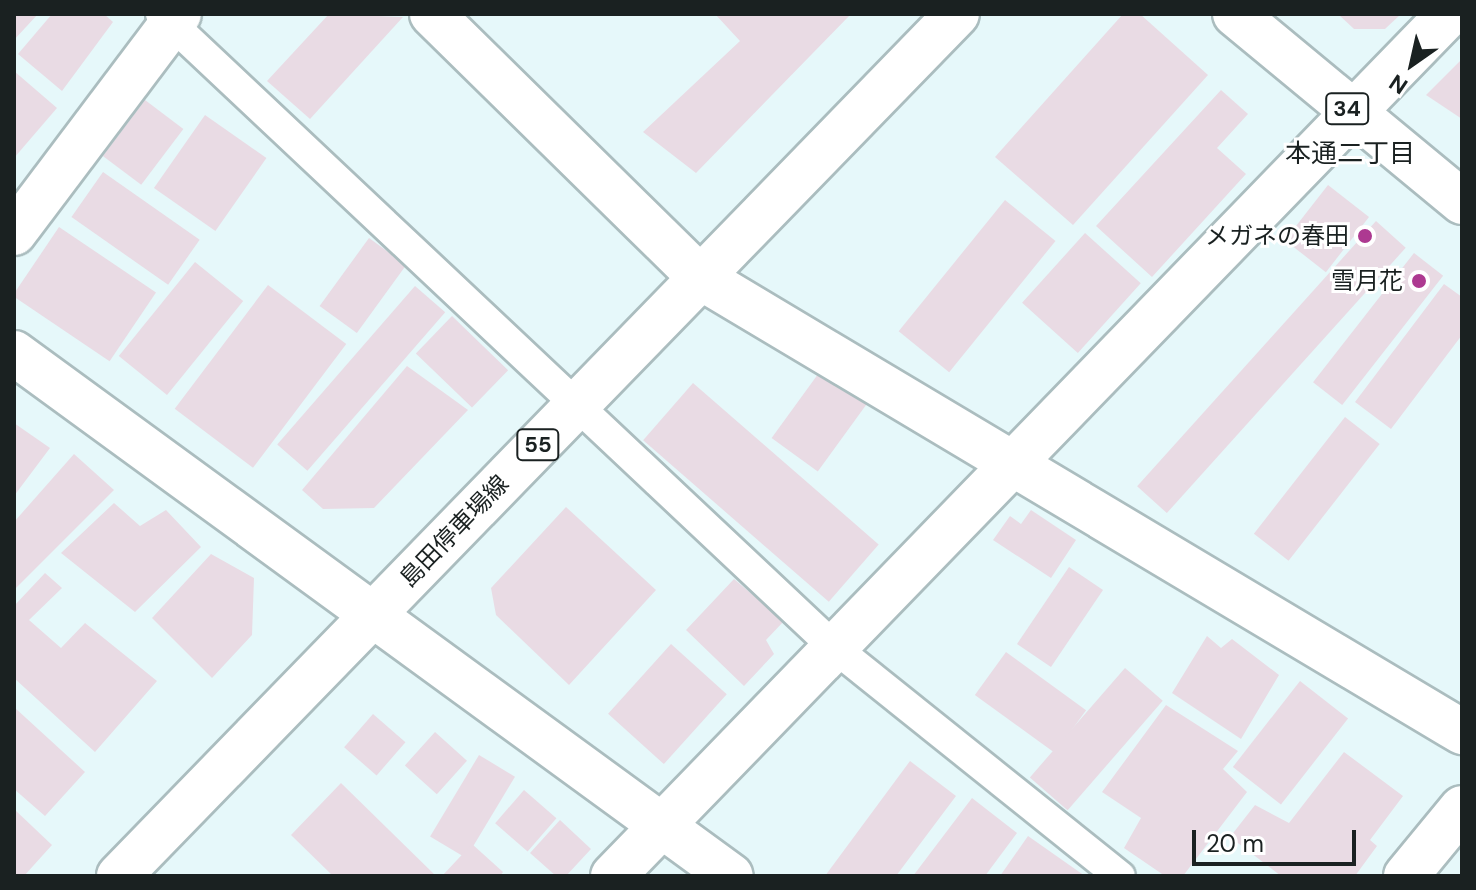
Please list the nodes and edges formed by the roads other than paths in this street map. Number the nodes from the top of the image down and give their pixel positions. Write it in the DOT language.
graph roads {
  1 [pos="432,14"];
  2 [pos="957,14"];
  3 [pos="1235,14"];
  4 [pos="1449,14"];
  5 [pos="171,17"];
  6 [pos="1352,113"];
  7 [pos="1462,202"];
  8 [pos="14,233"];
  9 [pos="700,277"];
  10 [pos="14,353"];
  11 [pos="574,408"];
  12 [pos="1015,464"];
  13 [pos="373,614"];
  14 [pos="835,648"];
  15 [pos="1462,732"];
  16 [pos="1462,808"];
  17 [pos="662,825"];
  18 [pos="119,876"];
  19 [pos="613,876"];
  20 [pos="731,876"];
  21 [pos="1120,876"];
  22 [pos="1406,876"];
  1 -- 9 [label="street"];
  2 -- 9 [label="street, 島田停車場線 / 55"];
  3 -- 6 [label="street, 34"];
  4 -- 6 [label="street"];
  5 -- 8 [label="street"];
  5 -- 11 [label="lane"];
  6 -- 7 [label="street, 34"];
  6 -- 12 [label="street"];
  9 -- 11 [label="street, 島田停車場線 / 55"];
  9 -- 12 [label="street"];
  10 -- 13 [label="street"];
  11 -- 13 [label="street, 島田停車場線 / 55"];
  11 -- 14 [label="lane"];
  12 -- 14 [label="street"];
  12 -- 15 [label="street"];
  13 -- 17 [label="street"];
  13 -- 18 [label="street, 島田停車場線 / 55"];
  14 -- 17 [label="street"];
  14 -- 21 [label="lane"];
  16 -- 22 [label="street"];
  17 -- 19 [label="street"];
  17 -- 20 [label="street"];
}
